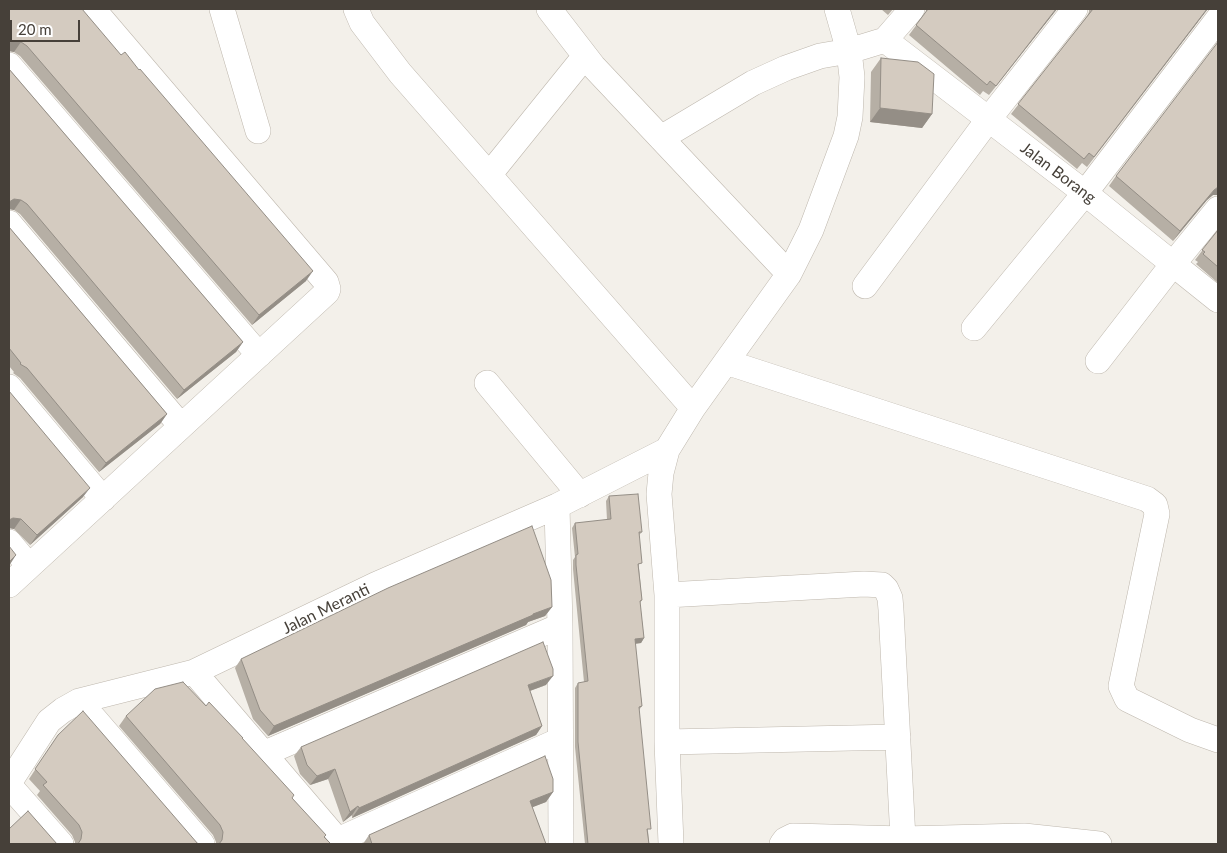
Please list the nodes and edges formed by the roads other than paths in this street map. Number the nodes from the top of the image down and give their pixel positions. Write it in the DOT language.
graph roads {
  1 [pos="94,9"];
  2 [pos="222,9"];
  3 [pos="356,9"];
  4 [pos="549,9"];
  5 [pos="838,9"];
  6 [pos="912,9"];
  7 [pos="1075,9"];
  8 [pos="1218,19"];
  9 [pos="885,40"];
  10 [pos="849,51"];
  11 [pos="585,56"];
  12 [pos="9,66"];
  13 [pos="988,120"];
  14 [pos="258,131"];
  15 [pos="661,138"];
  16 [pos="488,175"];
  17 [pos="1085,193"];
  18 [pos="1218,209"];
  19 [pos="9,223"];
  20 [pos="1173,264"];
  21 [pos="789,274"];
  22 [pos="865,286"];
  23 [pos="1218,300"];
  24 [pos="974,328"];
  25 [pos="259,355"];
  26 [pos="1098,361"];
  27 [pos="726,362"];
  28 [pos="486,383"];
  29 [pos="9,388"];
  30 [pos="694,408"];
  31 [pos="181,426"];
  32 [pos="667,450"];
  33 [pos="580,495"];
  34 [pos="103,498"];
  35 [pos="557,506"];
  36 [pos="9,542"];
  37 [pos="30,566"];
  38 [pos="9,585"];
  39 [pos="667,595"];
  40 [pos="560,626"];
  41 [pos="194,672"];
  42 [pos="79,701"];
  43 [pos="898,737"];
  44 [pos="560,740"];
  45 [pos="1218,740"];
  46 [pos="667,742"];
  47 [pos="263,754"];
  48 [pos="9,784"];
  49 [pos="903,839"];
  50 [pos="1025,840"];
  51 [pos="340,842"];
  52 [pos="61,844"];
  53 [pos="202,844"];
  54 [pos="561,844"];
  55 [pos="671,844"];
  56 [pos="782,844"];
  57 [pos="1099,844"];
  1 -- 25 [label="street"];
  2 -- 14 [label="street"];
  3 -- 16 [label="street"];
  4 -- 11 [label="street"];
  5 -- 10 [label="street"];
  6 -- 9 [label="street"];
  7 -- 13 [label="street"];
  8 -- 17 [label="street"];
  9 -- 10 [label="street"];
  9 -- 13 [label="street, Jalan Borang"];
  10 -- 15 [label="street"];
  10 -- 21 [label="street"];
  11 -- 15 [label="street"];
  11 -- 16 [label="street"];
  12 -- 25 [label="street"];
  13 -- 17 [label="street, Jalan Borang"];
  13 -- 22 [label="street"];
  15 -- 21 [label="street"];
  16 -- 30 [label="street"];
  17 -- 20 [label="street, Jalan Borang"];
  17 -- 24 [label="street"];
  18 -- 20 [label="street"];
  19 -- 31 [label="street"];
  20 -- 23 [label="street, Jalan Borang"];
  20 -- 26 [label="street"];
  21 -- 27 [label="street"];
  25 -- 31 [label="street"];
  27 -- 30 [label="street"];
  27 -- 45 [label="street"];
  28 -- 33 [label="street"];
  29 -- 34 [label="street"];
  30 -- 32 [label="street"];
  31 -- 34 [label="street"];
  32 -- 33 [label="street, Jalan Meranti"];
  32 -- 39 [label="street"];
  33 -- 35 [label="street, Jalan Meranti"];
  34 -- 37 [label="street"];
  35 -- 40 [label="street"];
  35 -- 41 [label="street, Jalan Meranti"];
  36 -- 37 [label="street"];
  37 -- 38 [label="street"];
  39 -- 43 [label="street"];
  39 -- 46 [label="street"];
  40 -- 44 [label="street"];
  40 -- 47 [label="street"];
  41 -- 42 [label="street, Jalan Meranti"];
  41 -- 47 [label="street"];
  42 -- 48 [label="street, Jalan Meranti"];
  42 -- 53 [label="street"];
  43 -- 46 [label="street"];
  43 -- 49 [label="street"];
  44 -- 51 [label="street"];
  44 -- 54 [label="street"];
  46 -- 55 [label="street"];
  47 -- 51 [label="street"];
  48 -- 52 [label="street"];
  49 -- 50 [label="street"];
  49 -- 56 [label="street"];
  50 -- 57 [label="street"];
}
